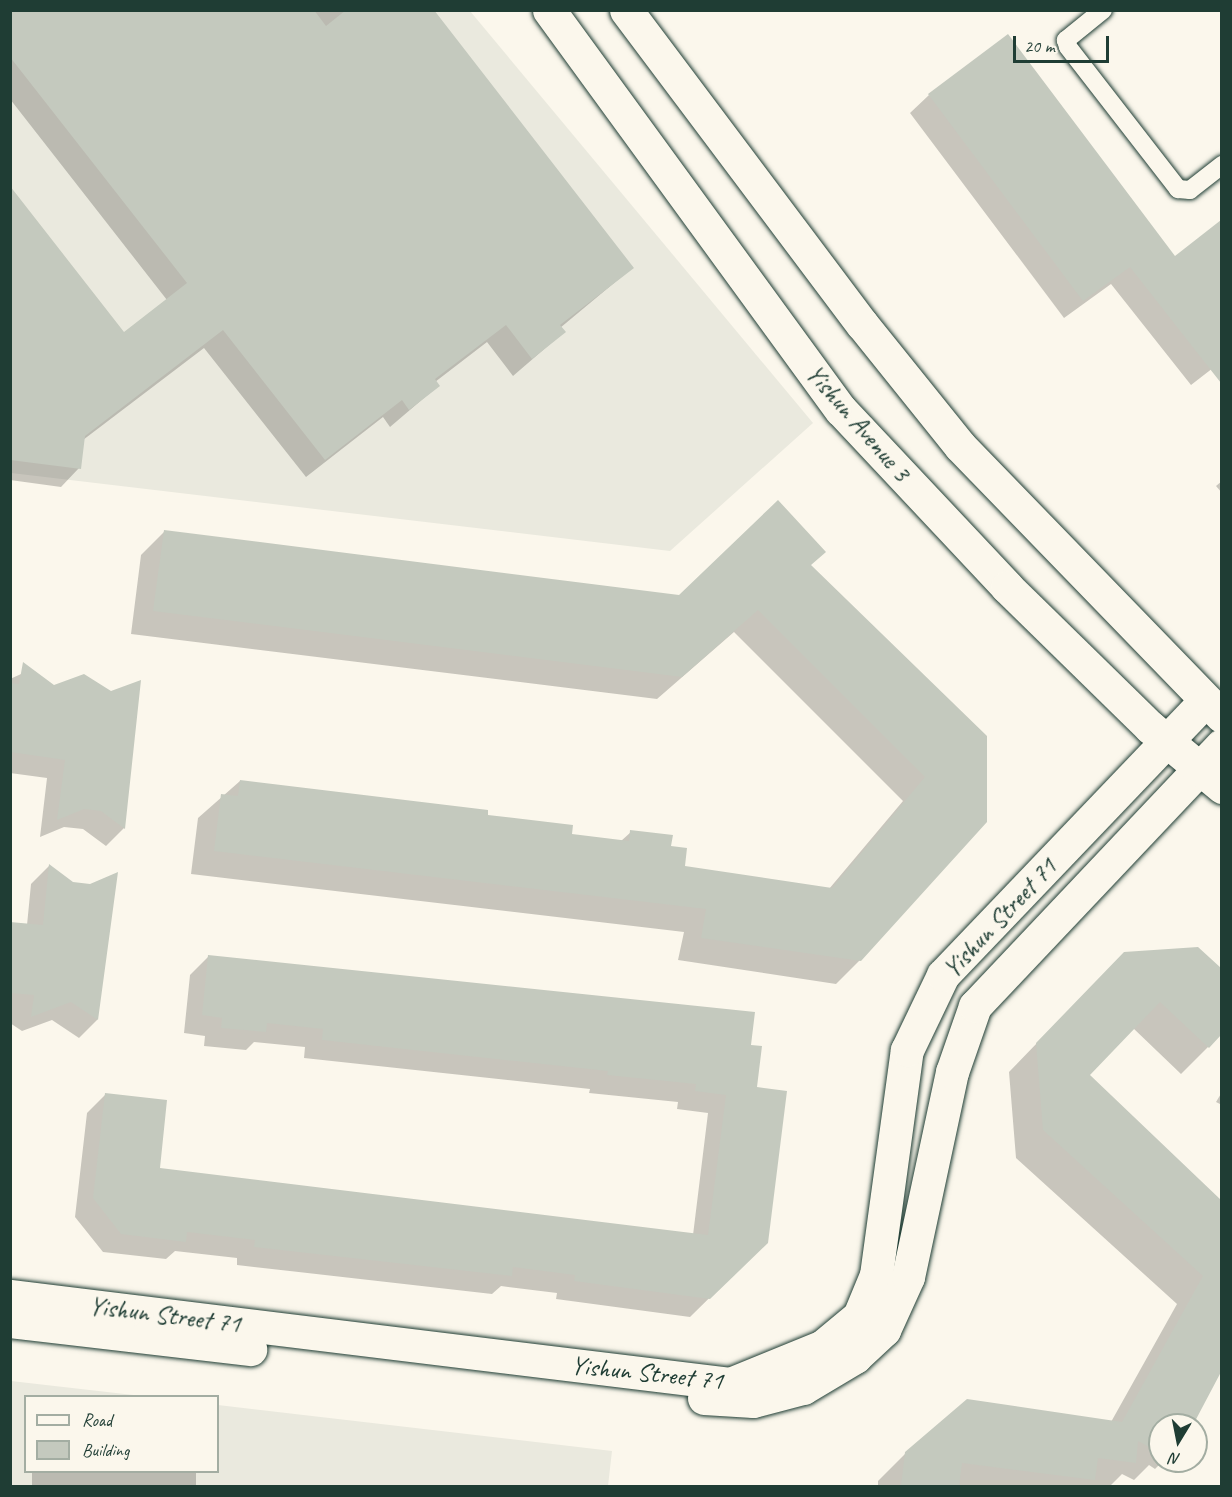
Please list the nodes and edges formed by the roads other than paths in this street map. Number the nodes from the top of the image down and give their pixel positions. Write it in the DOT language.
graph roads {
  1 [pos="549,10"];
  2 [pos="626,10"];
  3 [pos="1102,10"];
  4 [pos="1221,165"];
  5 [pos="1213,708"];
  6 [pos="1166,741"];
  7 [pos="1221,745"];
  8 [pos="1210,778"];
  9 [pos="907,1050"];
  10 [pos="956,1058"];
  11 [pos="10,1296"];
  12 [pos="52,1314"];
  13 [pos="10,1321"];
  1 -- 6 [label="street, Yishun Avenue 3"];
  2 -- 5 [label="street"];
  3 -- 4 [label="lane"];
  5 -- 6 [label="street, Yishun Street 71"];
  6 -- 8 [label="street, Yishun Avenue 3"];
  6 -- 9 [label="street, Yishun Street 71"];
  7 -- 8 [label="street, Yishun Street 71"];
  8 -- 10 [label="street, Yishun Street 71"];
  9 -- 10 [label="street"];
  9 -- 12 [label="street, Yishun Street 71"];
  10 -- 12 [label="street, Yishun Street 71"];
  11 -- 12 [label="street, Yishun Street 71"];
  12 -- 13 [label="street, Yishun Street 71"];
}
